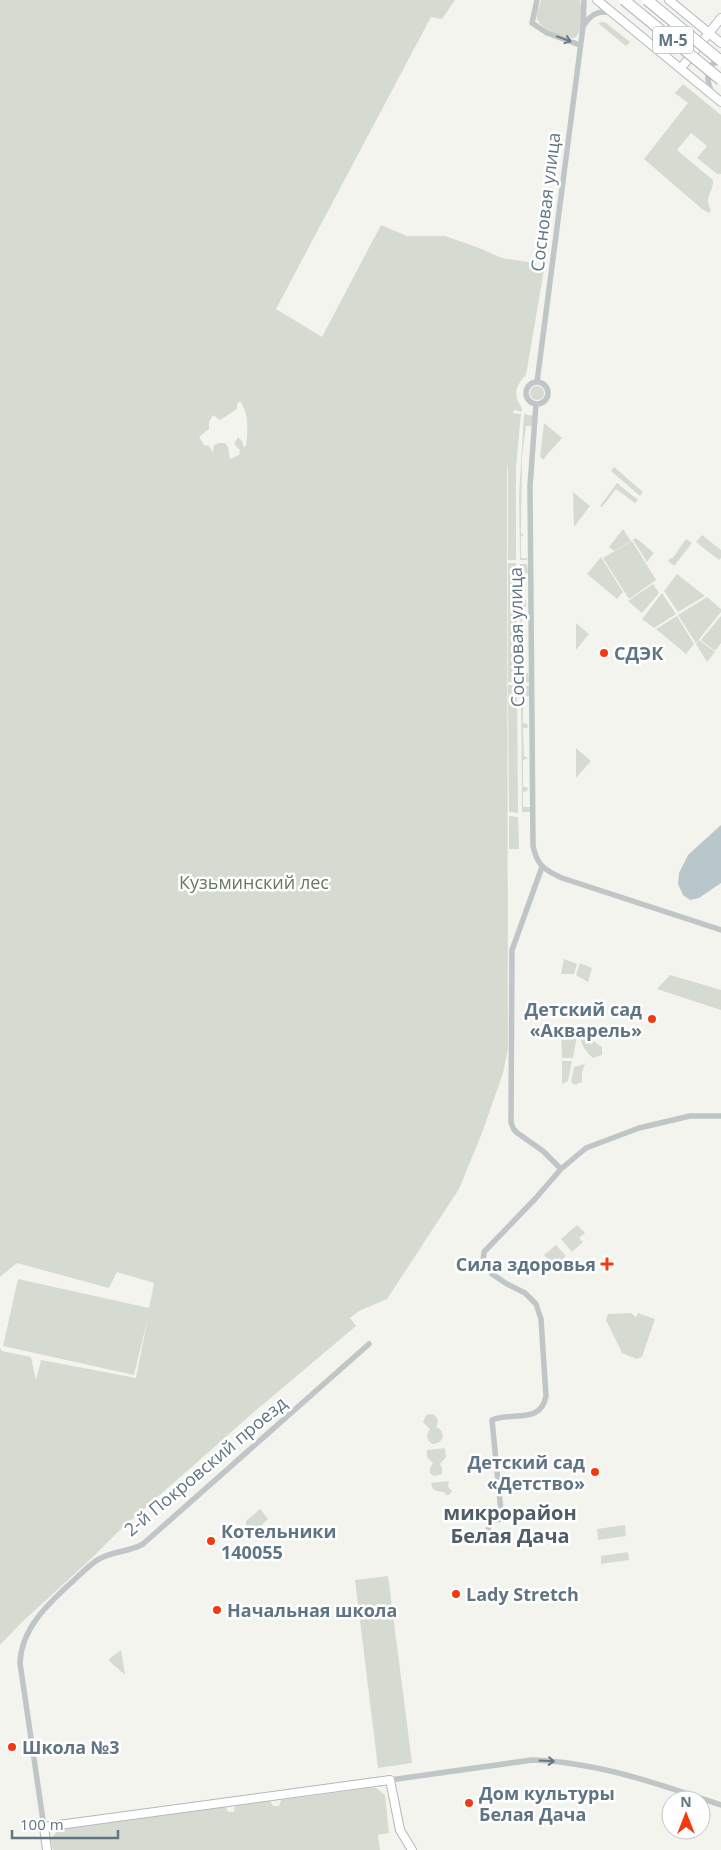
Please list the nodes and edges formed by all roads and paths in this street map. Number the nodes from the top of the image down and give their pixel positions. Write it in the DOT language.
graph roads {
  1 [pos="537,0"];
  2 [pos="584,0"];
  3 [pos="598,0"];
  4 [pos="624,0"];
  5 [pos="646,0"];
  6 [pos="669,0"];
  7 [pos="614,14"];
  8 [pos="721,18"];
  9 [pos="583,27"];
  10 [pos="709,33"];
  11 [pos="721,43"];
  12 [pos="580,45"];
  13 [pos="721,60"];
  14 [pos="681,68"];
  15 [pos="721,80"];
  16 [pos="714,96"];
  17 [pos="721,102"];
  18 [pos="538,382"];
  19 [pos="536,404"];
  20 [pos="542,867"];
  21 [pos="721,930"];
  22 [pos="721,1116"];
  23 [pos="561,1169"];
  24 [pos="369,1344"];
  25 [pos="488,1537"];
  26 [pos="390,1780"];
  27 [pos="721,1805"];
  28 [pos="44,1826"];
  29 [pos="46,1850"];
  30 [pos="412,1850"];
  1 -- 12 [label="street, one-way"];
  2 -- 9 [label="street, Сосновая улица"];
  3 -- 7 [label="street"];
  4 -- 15 [label="highway, М-5, bridge"];
  5 -- 13 [label="highway, М-5, bridge"];
  6 -- 10 [label="street"];
  7 -- 9 [label="street"];
  7 -- 14 [label="street"];
  8 -- 10 [label="street"];
  9 -- 12 [label="street, Сосновая улица"];
  10 -- 11 [label="street"];
  10 -- 14 [label="street"];
  12 -- 18 [label="street, Сосновая улица"];
  13 -- 16 [label="street"];
  14 -- 16 [label="street"];
  16 -- 17 [label="street"];
  18 -- 19 [label="street, Сосновая улица"];
  18 -- 19 [label="street, Сосновая улица"];
  19 -- 20 [label="street, Сосновая улица"];
  20 -- 21 [label="street"];
  20 -- 23 [label="street"];
  22 -- 23 [label="street"];
  23 -- 25 [label="street"];
  24 -- 28 [label="street, 2-й Покровский проезд"];
  26 -- 27 [label="street, one-way"];
  26 -- 28 [label="street"];
  26 -- 30 [label="street"];
  28 -- 29 [label="street"];
}
